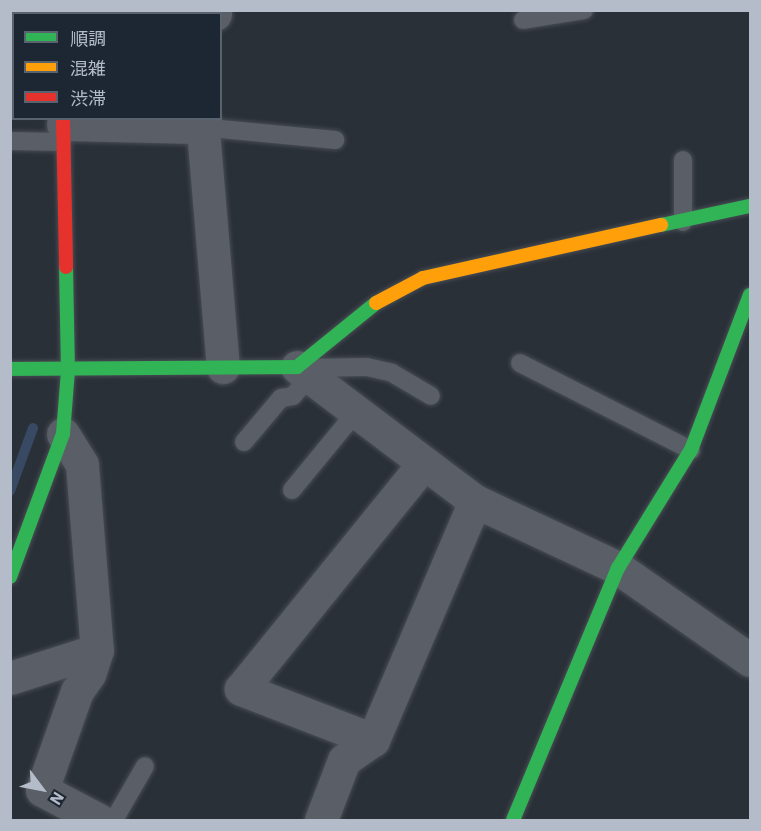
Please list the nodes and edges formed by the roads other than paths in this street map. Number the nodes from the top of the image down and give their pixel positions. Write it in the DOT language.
graph roads {
  1 [pos="584,10"];
  2 [pos="524,20"];
  3 [pos="201,123"];
  4 [pos="63,128"];
  5 [pos="335,140"];
  6 [pos="10,141"];
  7 [pos="683,160"];
  8 [pos="750,206"];
  9 [pos="683,222"];
  10 [pos="750,295"];
  11 [pos="520,363"];
  12 [pos="223,367"];
  13 [pos="10,369"];
  14 [pos="68,371"];
  15 [pos="303,372"];
  16 [pos="431,396"];
  17 [pos="356,412"];
  18 [pos="63,434"];
  19 [pos="244,442"];
  20 [pos="691,450"];
  21 [pos="424,463"];
  22 [pos="292,490"];
  23 [pos="475,501"];
  24 [pos="618,568"];
  25 [pos="10,577"];
  26 [pos="97,650"];
  27 [pos="750,660"];
  28 [pos="10,678"];
  29 [pos="373,740"];
  30 [pos="145,766"];
  31 [pos="99,820"];
  32 [pos="114,820"];
  33 [pos="321,820"];
  34 [pos="513,820"];
  1 -- 2 [label="lane"];
  3 -- 4 [label="street"];
  3 -- 5 [label="lane"];
  3 -- 12 [label="street"];
  4 -- 6 [label="lane"];
  4 -- 14 [label="street"];
  7 -- 9 [label="lane"];
  8 -- 9 [label="street"];
  9 -- 15 [label="street"];
  10 -- 20 [label="street"];
  11 -- 20 [label="lane"];
  12 -- 14 [label="street"];
  12 -- 15 [label="street"];
  13 -- 14 [label="street"];
  14 -- 18 [label="street"];
  15 -- 16 [label="lane"];
  15 -- 17 [label="street"];
  15 -- 19 [label="lane"];
  17 -- 21 [label="street"];
  17 -- 22 [label="lane"];
  18 -- 25 [label="street"];
  18 -- 26 [label="street"];
  20 -- 24 [label="street"];
  21 -- 23 [label="street"];
  21 -- 29 [label="street"];
  23 -- 24 [label="street"];
  23 -- 29 [label="street"];
  24 -- 27 [label="street"];
  24 -- 34 [label="street"];
  26 -- 28 [label="street"];
  26 -- 31 [label="street"];
  29 -- 33 [label="street"];
  30 -- 32 [label="lane"];
}
